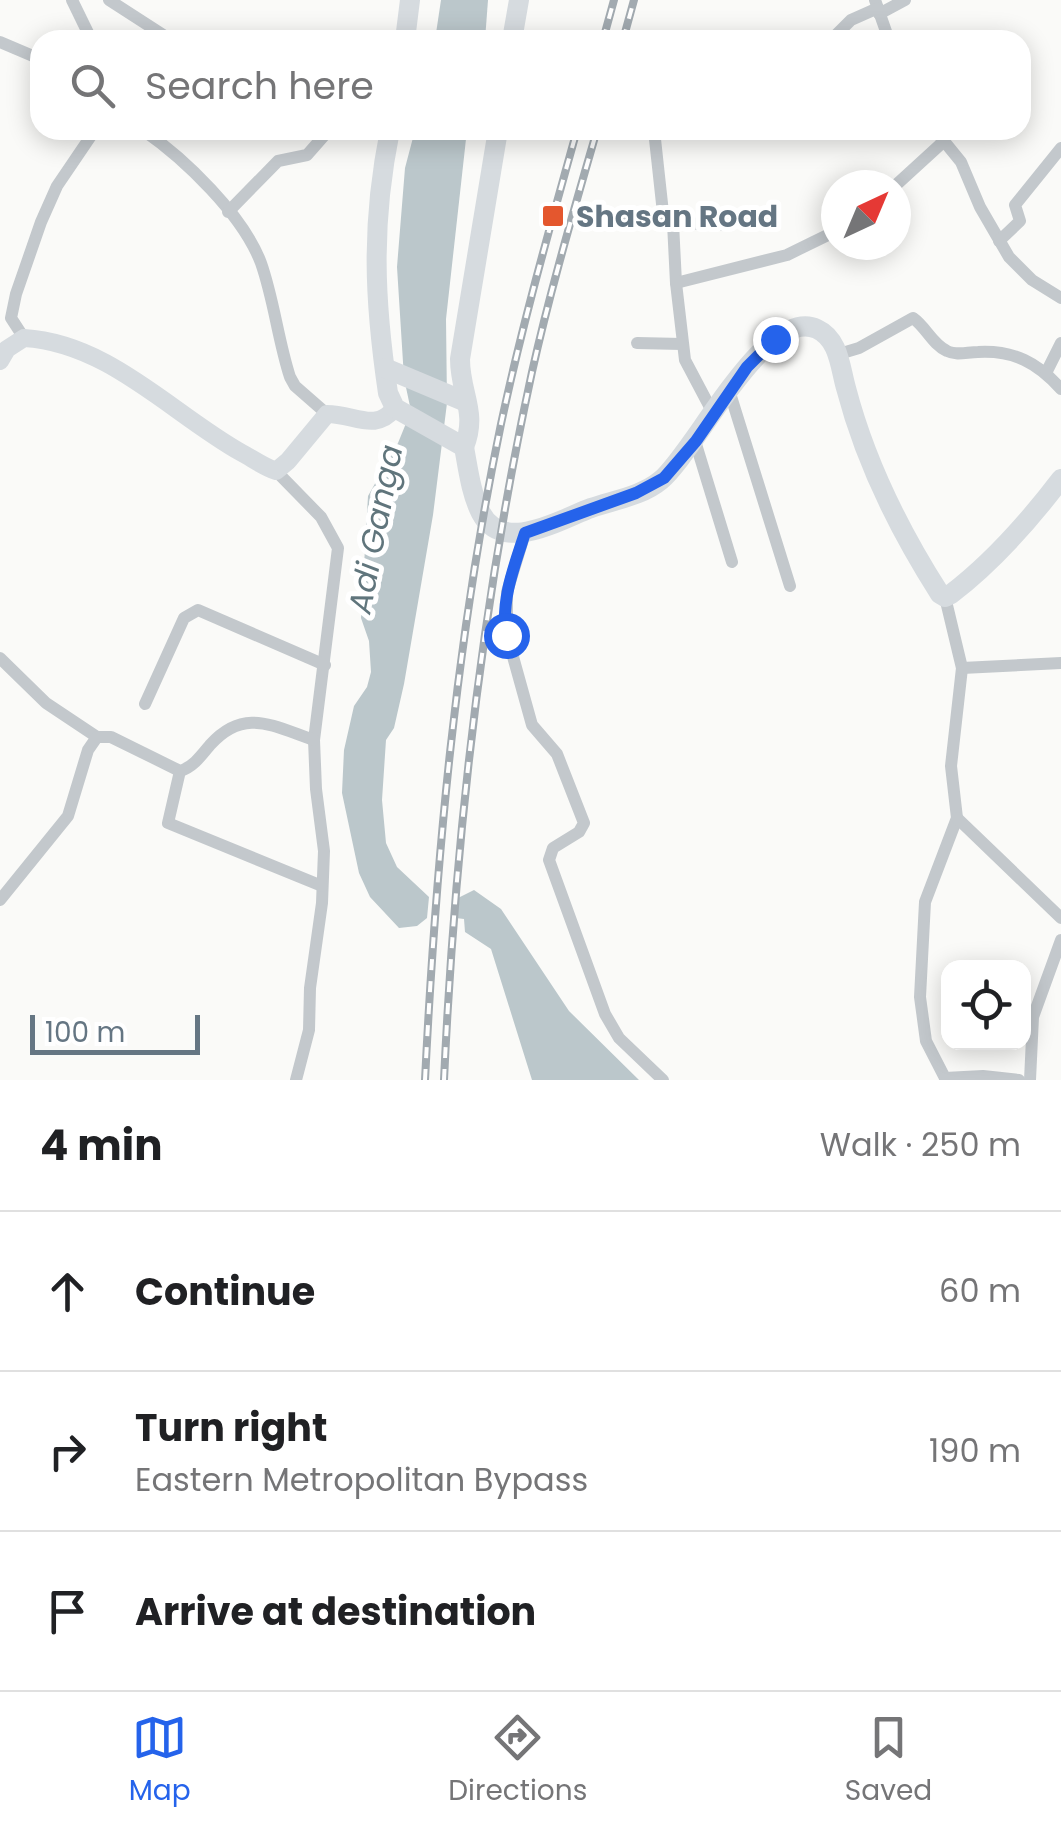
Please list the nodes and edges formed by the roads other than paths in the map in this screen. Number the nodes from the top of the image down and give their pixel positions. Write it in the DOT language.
graph roads {
  1 [pos="72,0"];
  2 [pos="110,0"];
  3 [pos="410,0"];
  4 [pos="519,0"];
  5 [pos="905,0"];
  6 [pos="877,7"];
  7 [pos="87,30"];
  8 [pos="155,30"];
  9 [pos="406,30"];
  10 [pos="514,30"];
  11 [pos="841,30"];
  12 [pos="0,42"];
  13 [pos="30,55"];
  14 [pos="88,140"];
  15 [pos="168,140"];
  16 [pos="321,140"];
  17 [pos="388,140"];
  18 [pos="496,140"];
  19 [pos="656,140"];
  20 [pos="935,140"];
  21 [pos="942,140"];
  22 [pos="1061,148"];
  23 [pos="909,170"];
  24 [pos="228,212"];
  25 [pos="598,214"];
  26 [pos="668,222"];
  27 [pos="722,224"];
  28 [pos="821,238"];
  29 [pos="999,240"];
  30 [pos="676,283"];
  31 [pos="1061,298"];
  32 [pos="24,338"];
  33 [pos="637,342"];
  34 [pos="1061,343"];
  35 [pos="682,344"];
  36 [pos="838,354"];
  37 [pos="0,361"];
  38 [pos="394,372"];
  39 [pos="1046,373"];
  40 [pos="1061,389"];
  41 [pos="729,390"];
  42 [pos="462,400"];
  43 [pos="400,410"];
  44 [pos="327,414"];
  45 [pos="713,414"];
  46 [pos="455,441"];
  47 [pos="696,441"];
  48 [pos="276,471"];
  49 [pos="1061,479"];
  50 [pos="525,533"];
  51 [pos="732,562"];
  52 [pos="790,586"];
  53 [pos="946,596"];
  54 [pos="0,658"];
  55 [pos="1061,663"];
  56 [pos="325,665"];
  57 [pos="962,668"];
  58 [pos="145,704"];
  59 [pos="97,737"];
  60 [pos="314,740"];
  61 [pos="180,771"];
  62 [pos="957,818"];
  63 [pos="322,886"];
  64 [pos="0,900"];
  65 [pos="1061,918"];
  66 [pos="1061,940"];
  67 [pos="946,1079"];
  68 [pos="296,1080"];
  69 [pos="663,1080"];
  70 [pos="1019,1080"];
  71 [pos="1030,1080"];
  1 -- 7 [label="street"];
  2 -- 8 [label="street"];
  3 -- 9 [label="main road"];
  4 -- 10 [label="main road"];
  5 -- 6 [label="street"];
  6 -- 11 [label="street"];
  12 -- 13 [label="street"];
  14 -- 32 [label="street"];
  15 -- 24 [label="street"];
  16 -- 24 [label="street"];
  17 -- 38 [label="main road"];
  18 -- 42 [label="main road"];
  19 -- 26 [label="street"];
  20 -- 23 [label="street"];
  21 -- 29 [label="street"];
  22 -- 29 [label="street"];
  24 -- 44 [label="street"];
  25 -- 26 [label="street"];
  26 -- 27 [label="street"];
  26 -- 30 [label="street"];
  28 -- 30 [label="street"];
  29 -- 31 [label="street"];
  30 -- 35 [label="street"];
  32 -- 37 [label="main road"];
  32 -- 48 [label="main road"];
  33 -- 35 [label="street"];
  34 -- 39 [label="street"];
  35 -- 45 [label="street"];
  36 -- 39 [label="street"];
  36 -- 41 [label="main road"];
  36 -- 53 [label="main road"];
  38 -- 42 [label="main road"];
  38 -- 43 [label="main road"];
  39 -- 40 [label="street"];
  41 -- 45 [label="main road"];
  41 -- 52 [label="street"];
  42 -- 46 [label="main road"];
  43 -- 44 [label="main road"];
  43 -- 46 [label="main road"];
  44 -- 48 [label="main road"];
  45 -- 47 [label="main road"];
  46 -- 50 [label="main road"];
  47 -- 50 [label="main road"];
  47 -- 51 [label="street"];
  48 -- 56 [label="street"];
  49 -- 53 [label="main road"];
  50 -- 69 [label="street"];
  53 -- 57 [label="street"];
  54 -- 59 [label="street"];
  55 -- 57 [label="street"];
  56 -- 58 [label="street"];
  56 -- 60 [label="street"];
  57 -- 62 [label="street"];
  59 -- 61 [label="street"];
  59 -- 64 [label="street"];
  60 -- 61 [label="street"];
  60 -- 63 [label="street"];
  61 -- 63 [label="street"];
  62 -- 65 [label="street"];
  62 -- 67 [label="street"];
  63 -- 68 [label="street"];
  66 -- 71 [label="street"];
  67 -- 70 [label="street"];
}
